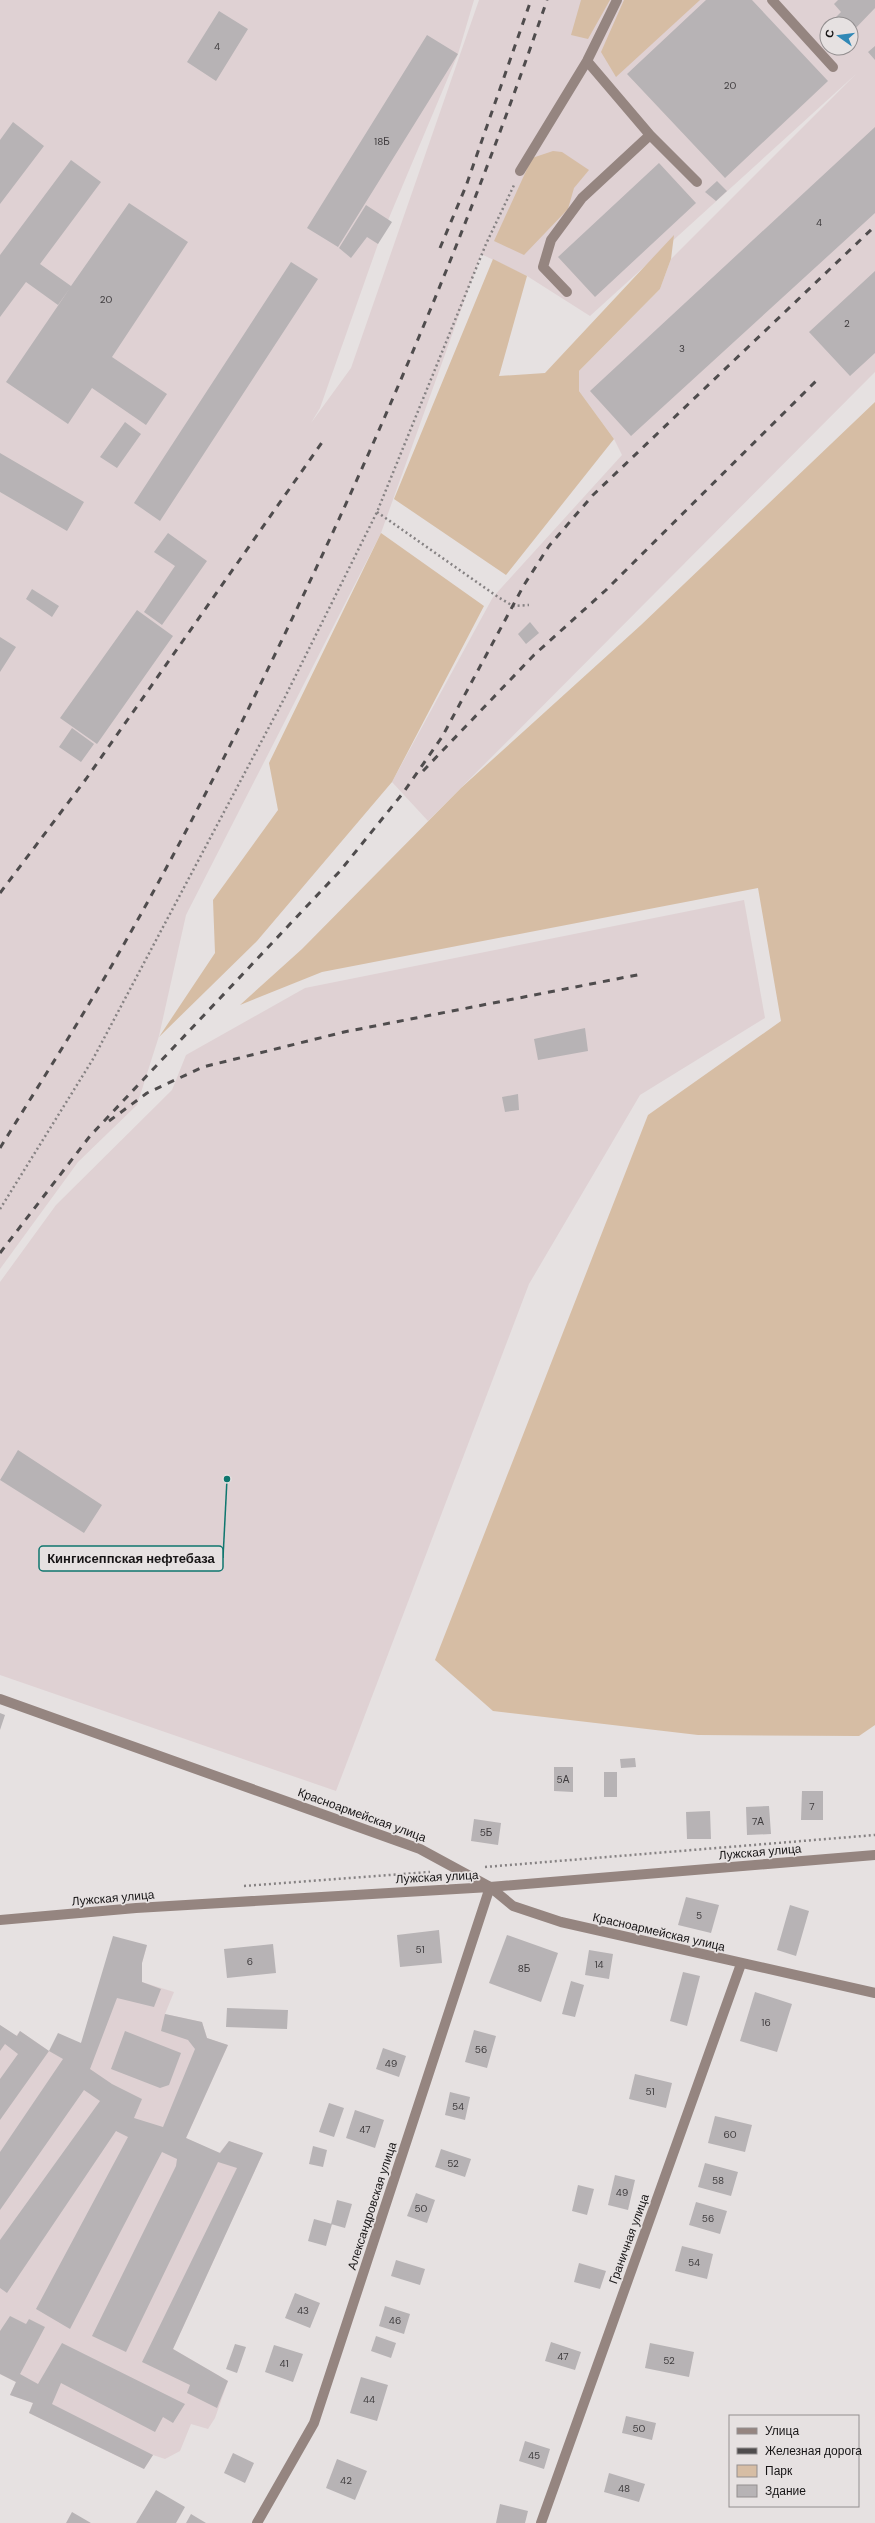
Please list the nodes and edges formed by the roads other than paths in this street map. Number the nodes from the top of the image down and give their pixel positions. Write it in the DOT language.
graph roads {
  1 [pos="617,0"];
  2 [pos="772,0"];
  3 [pos="587,60"];
  4 [pos="833,67"];
  5 [pos="650,135"];
  6 [pos="520,172"];
  7 [pos="697,182"];
  8 [pos="568,292"];
  9 [pos="0,1699"];
  10 [pos="875,1855"];
  11 [pos="490,1887"];
  12 [pos="0,1920"];
  13 [pos="741,1964"];
  14 [pos="875,1993"];
  15 [pos="257,2523"];
  16 [pos="541,2523"];
  1 -- 3 [label="street"];
  2 -- 4 [label="street"];
  3 -- 5 [label="street"];
  3 -- 6 [label="street"];
  5 -- 7 [label="street"];
  5 -- 8 [label="street"];
  9 -- 11 [label="street, Красноармейская улица"];
  10 -- 11 [label="street, Лужская улица"];
  11 -- 12 [label="street, Лужская улица"];
  11 -- 13 [label="street, Красноармейская улица"];
  11 -- 15 [label="street, Александровская улица"];
  13 -- 14 [label="street, Красноармейская улица"];
  13 -- 16 [label="street, Граничная улица"];
}
